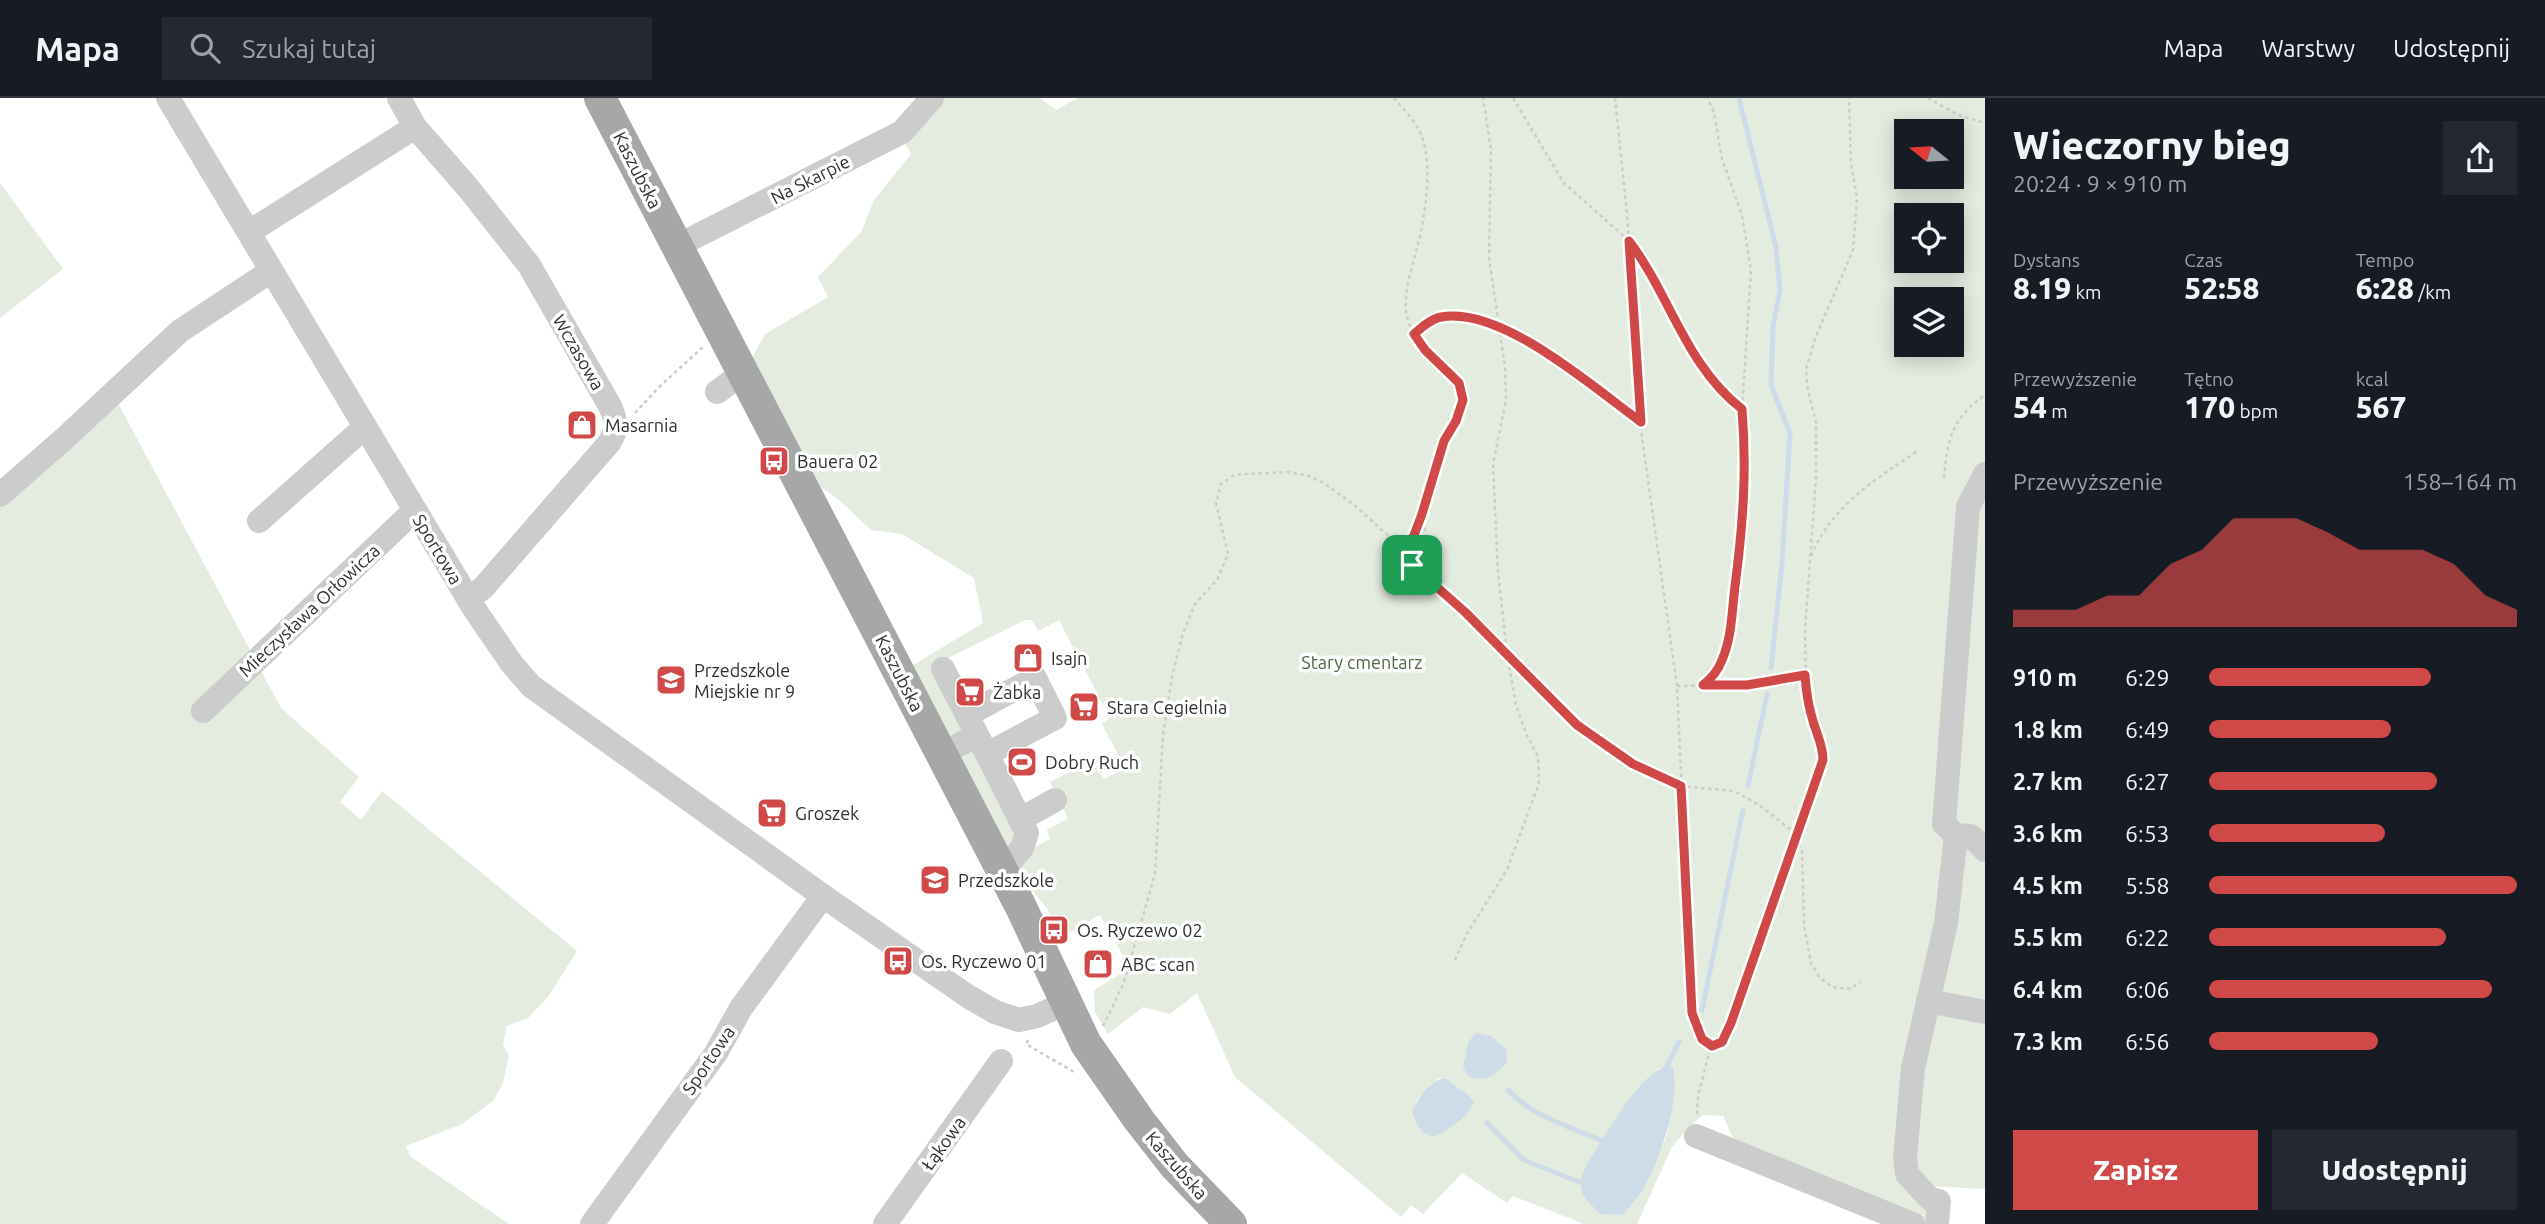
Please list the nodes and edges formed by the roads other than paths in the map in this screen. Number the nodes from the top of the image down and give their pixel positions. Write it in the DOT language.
graph roads {
  1 [pos="168,98"];
  2 [pos="398,98"];
  3 [pos="600,98"];
  4 [pos="932,98"];
  5 [pos="415,127"];
  6 [pos="249,232"];
  7 [pos="677,246"];
  8 [pos="271,271"];
  9 [pos="743,373"];
  10 [pos="717,392"];
  11 [pos="365,427"];
  12 [pos="1985,474"];
  13 [pos="0,495"];
  14 [pos="415,510"];
  15 [pos="259,521"];
  16 [pos="468,599"];
  17 [pos="943,669"];
  18 [pos="203,711"];
  19 [pos="977,735"];
  20 [pos="942,754"];
  21 [pos="1055,800"];
  22 [pos="1021,819"];
  23 [pos="1956,835"];
  24 [pos="1985,850"];
  25 [pos="1002,871"];
  26 [pos="823,896"];
  27 [pos="1928,1001"];
  28 [pos="1066,1003"];
  29 [pos="1985,1012"];
  30 [pos="1002,1061"];
  31 [pos="1696,1136"];
  32 [pos="592,1224"];
  33 [pos="885,1224"];
  34 [pos="1231,1224"];
  35 [pos="1913,1224"];
  36 [pos="1937,1224"];
  1 -- 6 [label="street, Sportowa"];
  2 -- 5 [label="street, Wczasowa"];
  3 -- 7 [label="main road, Kaszubska"];
  4 -- 7 [label="street, Na Skarpie"];
  5 -- 6 [label="street"];
  5 -- 16 [label="street, Wczasowa"];
  6 -- 8 [label="street, Sportowa"];
  7 -- 9 [label="main road, Kaszubska"];
  8 -- 11 [label="street, Sportowa"];
  8 -- 13 [label="street"];
  9 -- 10 [label="street"];
  9 -- 20 [label="main road, Kaszubska"];
  11 -- 14 [label="street, Sportowa"];
  11 -- 15 [label="street"];
  12 -- 23 [label="street"];
  14 -- 16 [label="street, Sportowa"];
  14 -- 18 [label="street, Mieczysława Orłowicza"];
  16 -- 26 [label="street, Sportowa"];
  17 -- 19 [label="street"];
  19 -- 20 [label="street"];
  19 -- 22 [label="street"];
  20 -- 25 [label="main road, Kaszubska"];
  21 -- 22 [label="street"];
  22 -- 25 [label="street"];
  23 -- 24 [label="street"];
  23 -- 27 [label="street"];
  25 -- 28 [label="main road, Kaszubska"];
  26 -- 28 [label="street, Sportowa"];
  26 -- 32 [label="street, Sportowa"];
  27 -- 29 [label="street"];
  27 -- 36 [label="street"];
  28 -- 34 [label="main road, Kaszubska"];
  30 -- 33 [label="street, Łąkowa"];
  31 -- 35 [label="street"];
}
